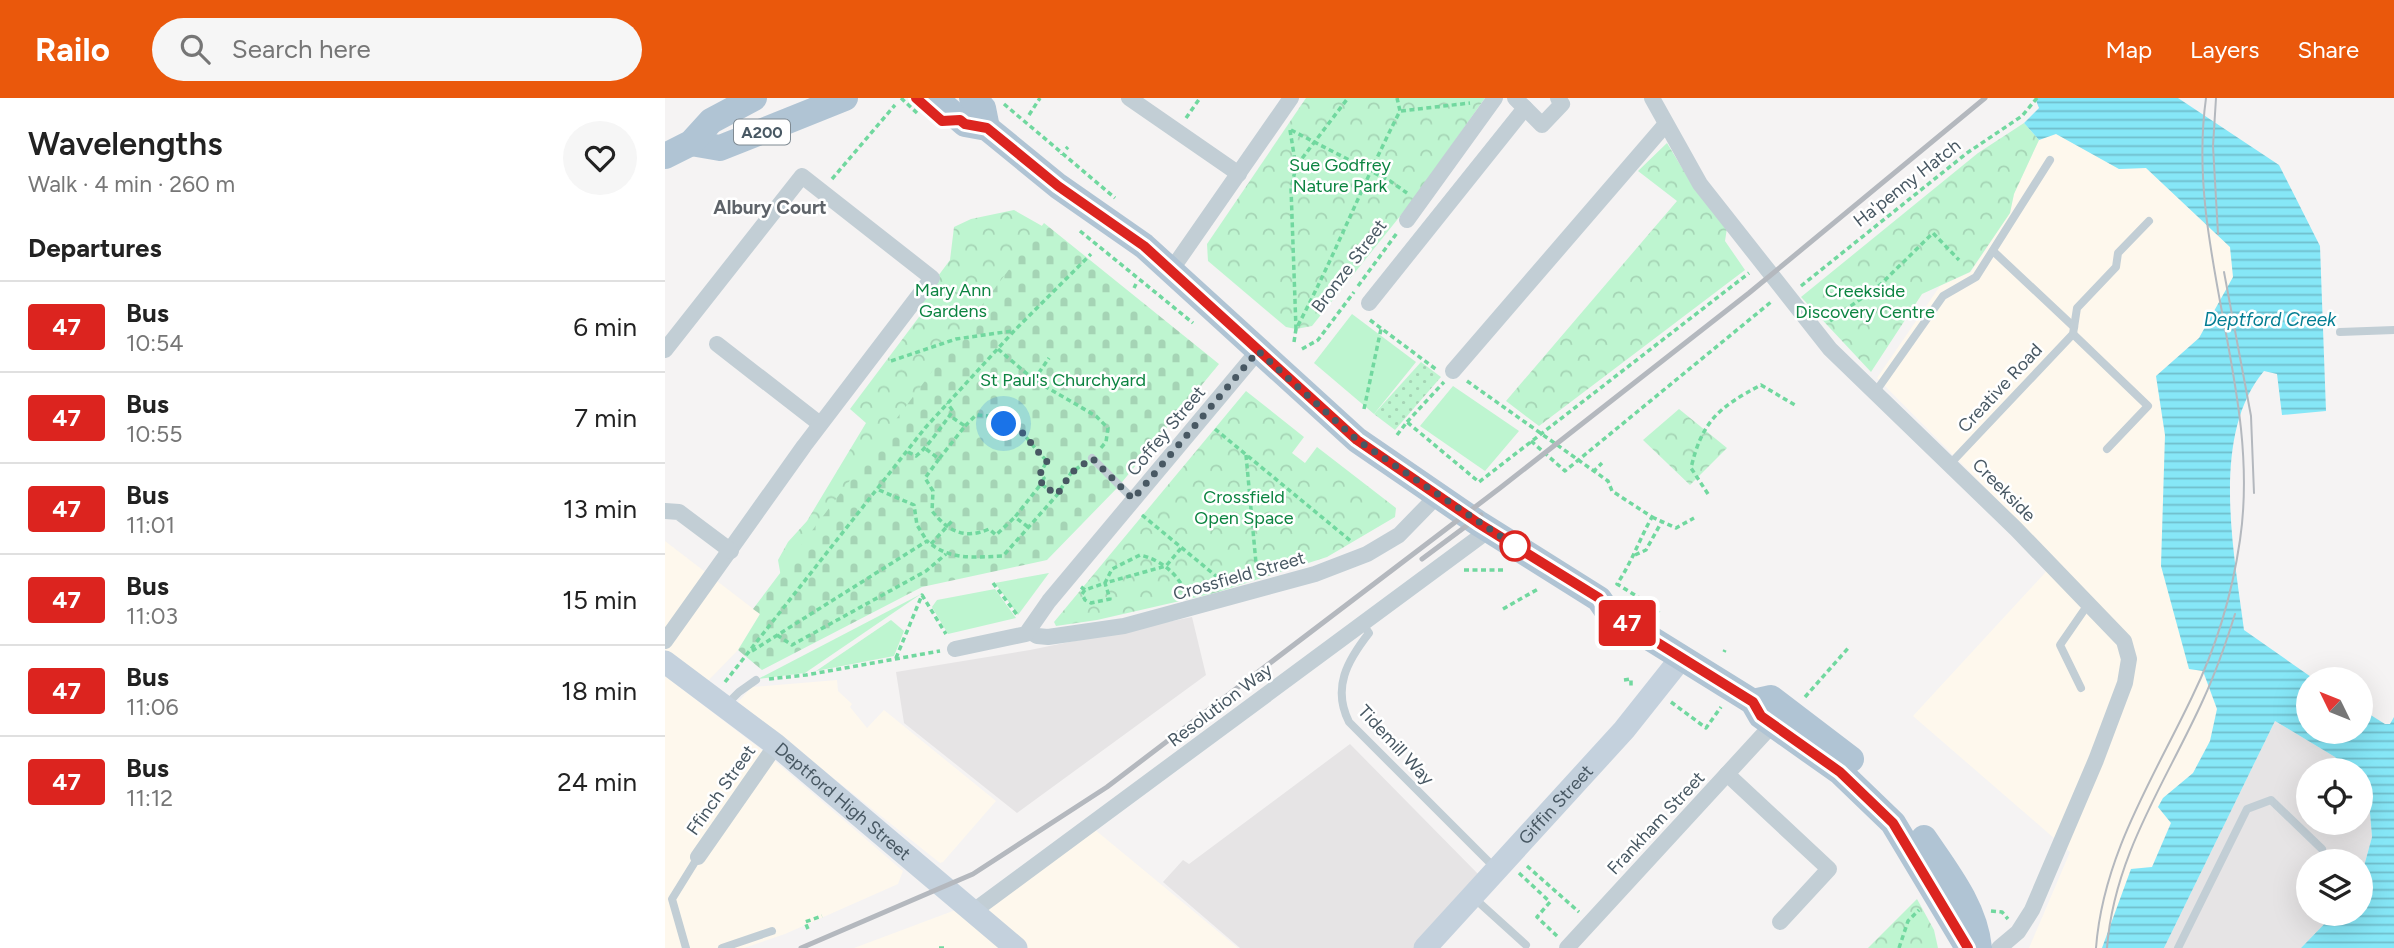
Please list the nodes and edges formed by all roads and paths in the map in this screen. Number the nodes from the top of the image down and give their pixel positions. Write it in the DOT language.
graph roads {
  1 [pos="754,98"];
  2 [pos="845,98"];
  3 [pos="935,98"];
  4 [pos="1040,98"];
  5 [pos="1130,98"];
  6 [pos="1200,98"];
  7 [pos="1290,98"];
  8 [pos="1348,98"];
  9 [pos="1397,98"];
  10 [pos="1558,98"];
  11 [pos="1653,98"];
  12 [pos="2037,98"];
  13 [pos="997,99"];
  14 [pos="1489,100"];
  15 [pos="905,102"];
  16 [pos="1520,103"];
  17 [pos="966,109"];
  18 [pos="1400,111"];
  19 [pos="1029,115"];
  20 [pos="1183,123"];
  21 [pos="1283,125"];
  22 [pos="1665,125"];
  23 [pos="1290,130"];
  24 [pos="1313,142"];
  25 [pos="691,143"];
  26 [pos="665,156"];
  27 [pos="2050,160"];
  28 [pos="1296,167"];
  29 [pos="1370,171"];
  30 [pos="1239,174"];
  31 [pos="822,192"];
  32 [pos="1415,198"];
  33 [pos="1407,220"];
  34 [pos="2149,221"];
  35 [pos="1113,223"];
  36 [pos="1993,251"];
  37 [pos="1091,254"];
  38 [pos="1959,260"];
  39 [pos="1762,263"];
  40 [pos="1173,270"];
  41 [pos="1795,291"];
  42 [pos="1772,301"];
  43 [pos="1346,302"];
  44 [pos="1361,308"];
  45 [pos="1381,328"];
  46 [pos="1296,329"];
  47 [pos="2073,330"];
  48 [pos="2394,330"];
  49 [pos="1014,331"];
  50 [pos="2340,332"];
  51 [pos="1816,333"];
  52 [pos="1294,342"];
  53 [pos="717,344"];
  54 [pos="998,349"];
  55 [pos="1302,349"];
  56 [pos="665,350"];
  57 [pos="1258,351"];
  58 [pos="873,355"];
  59 [pos="1049,358"];
  60 [pos="1453,371"];
  61 [pos="1034,380"];
  62 [pos="1874,394"];
  63 [pos="947,403"];
  64 [pos="1795,405"];
  65 [pos="1364,409"];
  66 [pos="950,416"];
  67 [pos="1407,422"];
  68 [pos="820,424"];
  69 [pos="965,426"];
  70 [pos="1210,426"];
  71 [pos="1541,434"];
  72 [pos="1397,435"];
  73 [pos="1531,442"];
  74 [pos="926,449"];
  75 [pos="2107,449"];
  76 [pos="908,452"];
  77 [pos="1246,455"];
  78 [pos="1092,458"];
  79 [pos="939,459"];
  80 [pos="1577,461"];
  81 [pos="1602,463"];
  82 [pos="1950,464"];
  83 [pos="1593,472"];
  84 [pos="1041,484"];
  85 [pos="879,490"];
  86 [pos="1709,494"];
  87 [pos="1057,495"];
  88 [pos="1437,496"];
  89 [pos="1136,506"];
  90 [pos="665,511"];
  91 [pos="1015,517"];
  92 [pos="1651,517"];
  93 [pos="1694,518"];
  94 [pos="953,521"];
  95 [pos="1661,523"];
  96 [pos="946,528"];
  97 [pos="1029,528"];
  98 [pos="1489,530"];
  99 [pos="929,542"];
  100 [pos="1356,545"];
  101 [pos="1182,547"];
  102 [pos="731,551"];
  103 [pos="946,554"];
  104 [pos="1635,555"];
  105 [pos="1165,566"];
  106 [pos="1437,569"];
  107 [pos="1506,570"];
  108 [pos="1258,581"];
  109 [pos="993,583"];
  110 [pos="1105,583"];
  111 [pos="1226,584"];
  112 [pos="1079,586"];
  113 [pos="1538,589"];
  114 [pos="1085,590"];
  115 [pos="1188,601"];
  116 [pos="2089,603"];
  117 [pos="1503,609"];
  118 [pos="1658,612"];
  119 [pos="1019,618"];
  120 [pos="1361,623"];
  121 [pos="1029,631"];
  122 [pos="776,635"];
  123 [pos="665,641"];
  124 [pos="1850,646"];
  125 [pos="955,649"];
  126 [pos="752,651"];
  127 [pos="925,652"];
  128 [pos="1682,657"];
  129 [pos="896,658"];
  130 [pos="665,662"];
  131 [pos="756,681"];
  132 [pos="2081,688"];
  133 [pos="723,696"];
  134 [pos="1664,698"];
  135 [pos="1802,700"];
  136 [pos="1712,702"];
  137 [pos="1753,702"];
  138 [pos="1773,724"];
  139 [pos="776,745"];
  140 [pos="1727,775"];
  141 [pos="2322,849"];
  142 [pos="698,857"];
  143 [pos="1500,864"];
  144 [pos="1532,870"];
  145 [pos="1472,896"];
  146 [pos="1926,905"];
  147 [pos="975,910"];
  148 [pos="2003,912"];
  149 [pos="823,916"];
  150 [pos="2007,918"];
  151 [pos="1591,922"];
  152 [pos="1780,922"];
  153 [pos="808,929"];
  154 [pos="772,931"];
  155 [pos="1527,945"];
  156 [pos="1568,947"];
  157 [pos="686,948"];
  158 [pos="722,948"];
  159 [pos="1016,948"];
  160 [pos="1425,948"];
  161 [pos="1899,948"];
  162 [pos="1968,948"];
  163 [pos="1979,948"];
  164 [pos="1999,948"];
  165 [pos="2178,948"];
  1 -- 25 [label="main road, A200"];
  2 -- 25 [label="main road, A200"];
  3 -- 17 [label="main road"];
  4 -- 19 [label="path"];
  5 -- 30 [label="street"];
  6 -- 20 [label="path"];
  7 -- 30 [label="street"];
  8 -- 24 [label="path"];
  9 -- 18 [label="path"];
  10 -- 16 [label="street"];
  11 -- 22 [label="street, Creekside"];
  12 -- 41 [label="path, Ha'penny Hatch"];
  13 -- 35 [label="path"];
  14 -- 18 [label="path"];
  14 -- 33 [label="street, Bronze Street"];
  15 -- 17 [label="main road"];
  15 -- 31 [label="path"];
  16 -- 44 [label="street"];
  17 -- 35 [label="main road"];
  18 -- 29 [label="path"];
  21 -- 23 [label="path"];
  22 -- 39 [label="street, Creekside"];
  22 -- 60 [label="street"];
  23 -- 24 [label="path"];
  23 -- 28 [label="path"];
  24 -- 28 [label="path"];
  24 -- 29 [label="path"];
  25 -- 26 [label="main road, A200"];
  27 -- 36 [label="lane"];
  28 -- 46 [label="path"];
  29 -- 32 [label="path"];
  29 -- 46 [label="path"];
  30 -- 40 [label="street"];
  31 -- 56 [label="street"];
  31 -- 58 [label="street"];
  33 -- 43 [label="path, Bronze Street"];
  34 -- 47 [label="lane, Creative Road"];
  35 -- 40 [label="main road"];
  36 -- 47 [label="lane"];
  36 -- 62 [label="lane"];
  37 -- 49 [label="path"];
  38 -- 51 [label="path"];
  39 -- 51 [label="street, Creekside"];
  39 -- 71 [label="path"];
  40 -- 57 [label="main road"];
  42 -- 80 [label="path"];
  43 -- 44 [label="path"];
  43 -- 55 [label="path, Bronze Street"];
  44 -- 45 [label="path"];
  45 -- 65 [label="path"];
  45 -- 67 [label="path"];
  46 -- 52 [label="path"];
  47 -- 75 [label="lane"];
  47 -- 82 [label="lane, Creative Road"];
  48 -- 50 [label="lane"];
  49 -- 54 [label="path"];
  49 -- 58 [label="path"];
  51 -- 62 [label="street, Creekside"];
  53 -- 68 [label="street"];
  54 -- 61 [label="path"];
  54 -- 63 [label="path"];
  57 -- 88 [label="main road"];
  57 -- 89 [label="street, Coffey Street"];
  58 -- 68 [label="street"];
  59 -- 61 [label="path"];
  60 -- 71 [label="path"];
  61 -- 78 [label="path"];
  62 -- 82 [label="street, Creekside"];
  63 -- 66 [label="path"];
  63 -- 76 [label="path"];
  64 -- 86 [label="path"];
  66 -- 69 [label="path"];
  66 -- 74 [label="path"];
  67 -- 72 [label="path"];
  67 -- 73 [label="path"];
  68 -- 102 [label="street"];
  69 -- 79 [label="path"];
  69 -- 84 [label="path"];
  70 -- 77 [label="path"];
  71 -- 73 [label="path"];
  71 -- 80 [label="path"];
  73 -- 80 [label="path"];
  74 -- 76 [label="path"];
  74 -- 79 [label="path"];
  76 -- 85 [label="path"];
  77 -- 100 [label="path"];
  77 -- 108 [label="path"];
  78 -- 87 [label="path"];
  78 -- 89 [label="lane"];
  79 -- 96 [label="path"];
  80 -- 83 [label="path"];
  81 -- 83 [label="path"];
  82 -- 116 [label="street, Creekside"];
  83 -- 92 [label="path"];
  84 -- 87 [label="path"];
  84 -- 91 [label="path"];
  85 -- 99 [label="path"];
  85 -- 126 [label="path"];
  87 -- 97 [label="path"];
  88 -- 98 [label="main road"];
  88 -- 121 [label="street, Crossfield Street"];
  89 -- 101 [label="path"];
  89 -- 121 [label="street, Coffey Street"];
  90 -- 102 [label="street"];
  91 -- 96 [label="path"];
  91 -- 97 [label="path"];
  92 -- 95 [label="path"];
  92 -- 104 [label="path"];
  93 -- 95 [label="path"];
  94 -- 96 [label="path"];
  95 -- 104 [label="path"];
  96 -- 99 [label="path"];
  97 -- 103 [label="path"];
  98 -- 106 [label="street, Resolution Way"];
  98 -- 128 [label="main road"];
  99 -- 103 [label="path"];
  99 -- 122 [label="path"];
  101 -- 105 [label="path"];
  101 -- 111 [label="path"];
  102 -- 123 [label="street"];
  103 -- 122 [label="path"];
  104 -- 118 [label="path"];
  105 -- 110 [label="path"];
  105 -- 110 [label="path"];
  105 -- 115 [label="path"];
  106 -- 107 [label="path"];
  106 -- 120 [label="street, Resolution Way"];
  109 -- 119 [label="path"];
  110 -- 114 [label="path"];
  110 -- 114 [label="path"];
  112 -- 114 [label="path"];
  113 -- 117 [label="path"];
  116 -- 132 [label="lane"];
  116 -- 164 [label="street, Creekside"];
  120 -- 143 [label="lane, Tidemill Way"];
  120 -- 147 [label="street, Resolution Way"];
  121 -- 125 [label="street, Crossfield Street"];
  122 -- 126 [label="path"];
  124 -- 135 [label="path"];
  125 -- 129 [label="path"];
  126 -- 133 [label="path"];
  127 -- 129 [label="path"];
  128 -- 137 [label="main road"];
  128 -- 143 [label="street, Giffin Street"];
  129 -- 131 [label="path"];
  130 -- 133 [label="street, Deptford High Street"];
  131 -- 133 [label="lane"];
  133 -- 139 [label="street, Deptford High Street"];
  134 -- 136 [label="path"];
  137 -- 138 [label="main road"];
  137 -- 163 [label="main road"];
  138 -- 140 [label="street, Frankham Street"];
  138 -- 162 [label="main road"];
  139 -- 142 [label="street, Ffinch Street"];
  139 -- 147 [label="street, Deptford High Street"];
  140 -- 151 [label="street, Frankham Street"];
  140 -- 152 [label="street"];
  141 -- 165 [label="lane"];
  142 -- 157 [label="lane"];
  143 -- 145 [label="street, Giffin Street"];
  143 -- 156 [label="path"];
  144 -- 151 [label="path"];
  145 -- 155 [label="lane"];
  145 -- 160 [label="street, Giffin Street"];
  146 -- 161 [label="path"];
  147 -- 159 [label="street, Deptford High Street"];
  148 -- 150 [label="path"];
  149 -- 153 [label="path"];
  151 -- 156 [label="street, Frankham Street"];
  154 -- 158 [label="lane"];
}
